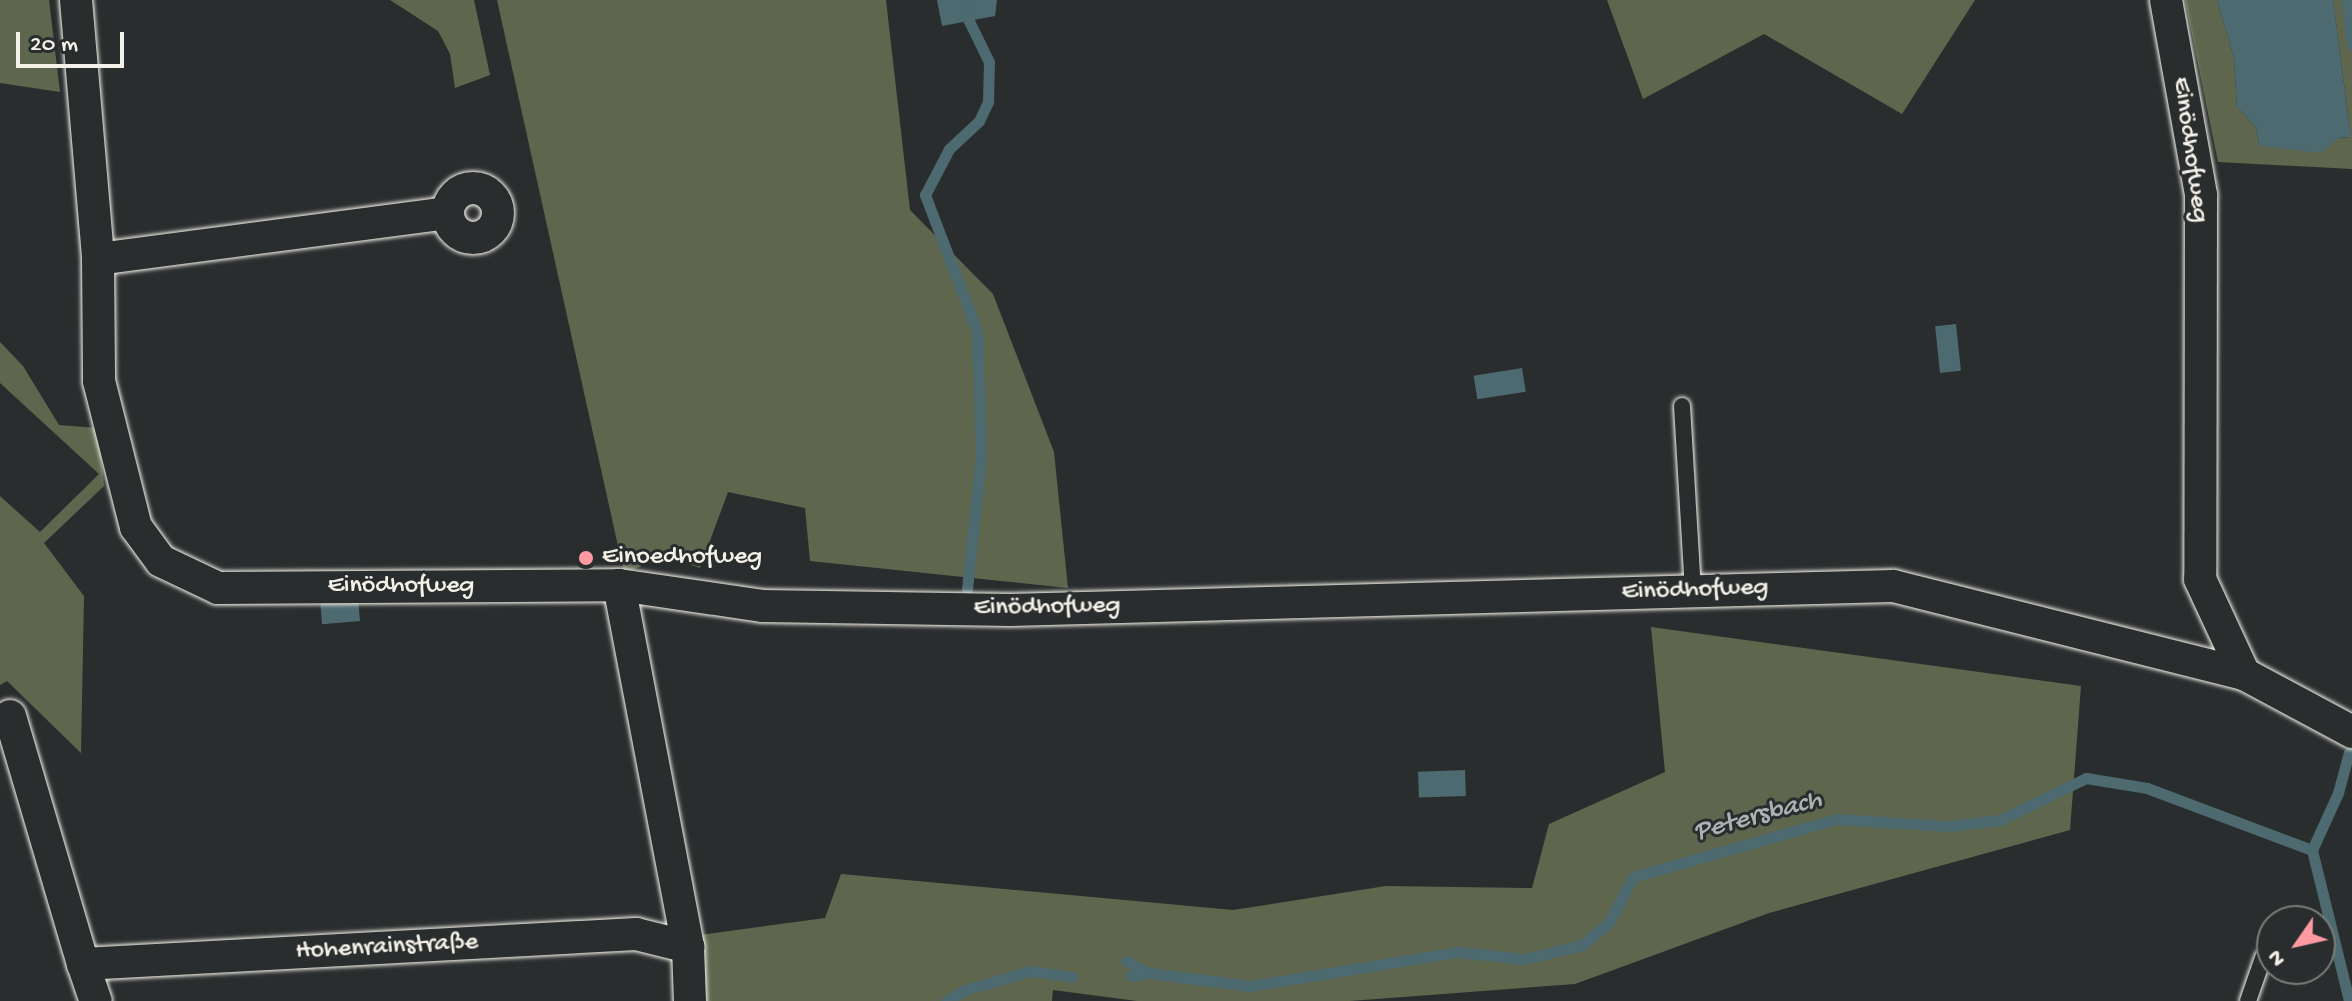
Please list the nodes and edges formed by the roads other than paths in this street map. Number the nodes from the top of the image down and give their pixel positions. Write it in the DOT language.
graph roads {
  1 [pos="76,0"];
  2 [pos="2166,0"];
  3 [pos="447,213"];
  4 [pos="98,259"];
  5 [pos="1682,406"];
  6 [pos="619,585"];
  7 [pos="1693,591"];
  8 [pos="2244,674"];
  9 [pos="10,716"];
  10 [pos="2352,732"];
  11 [pos="688,947"];
  12 [pos="83,964"];
  13 [pos="2256,978"];
  14 [pos="96,1001"];
  15 [pos="690,1001"];
  16 [pos="2248,1001"];
  1 -- 4 [label="street, Einödhofweg"];
  2 -- 8 [label="street, Einödhofweg"];
  3 -- 4 [label="street"];
  4 -- 6 [label="street, Einödhofweg"];
  5 -- 7 [label="lane"];
  6 -- 7 [label="street, Einödhofweg"];
  6 -- 11 [label="street"];
  7 -- 8 [label="street, Einödhofweg"];
  8 -- 10 [label="street, Einödhofweg"];
  9 -- 12 [label="street"];
  11 -- 12 [label="street, Hohenrainstraße"];
  11 -- 15 [label="street"];
  12 -- 14 [label="street"];
  13 -- 16 [label="lane"];
}
